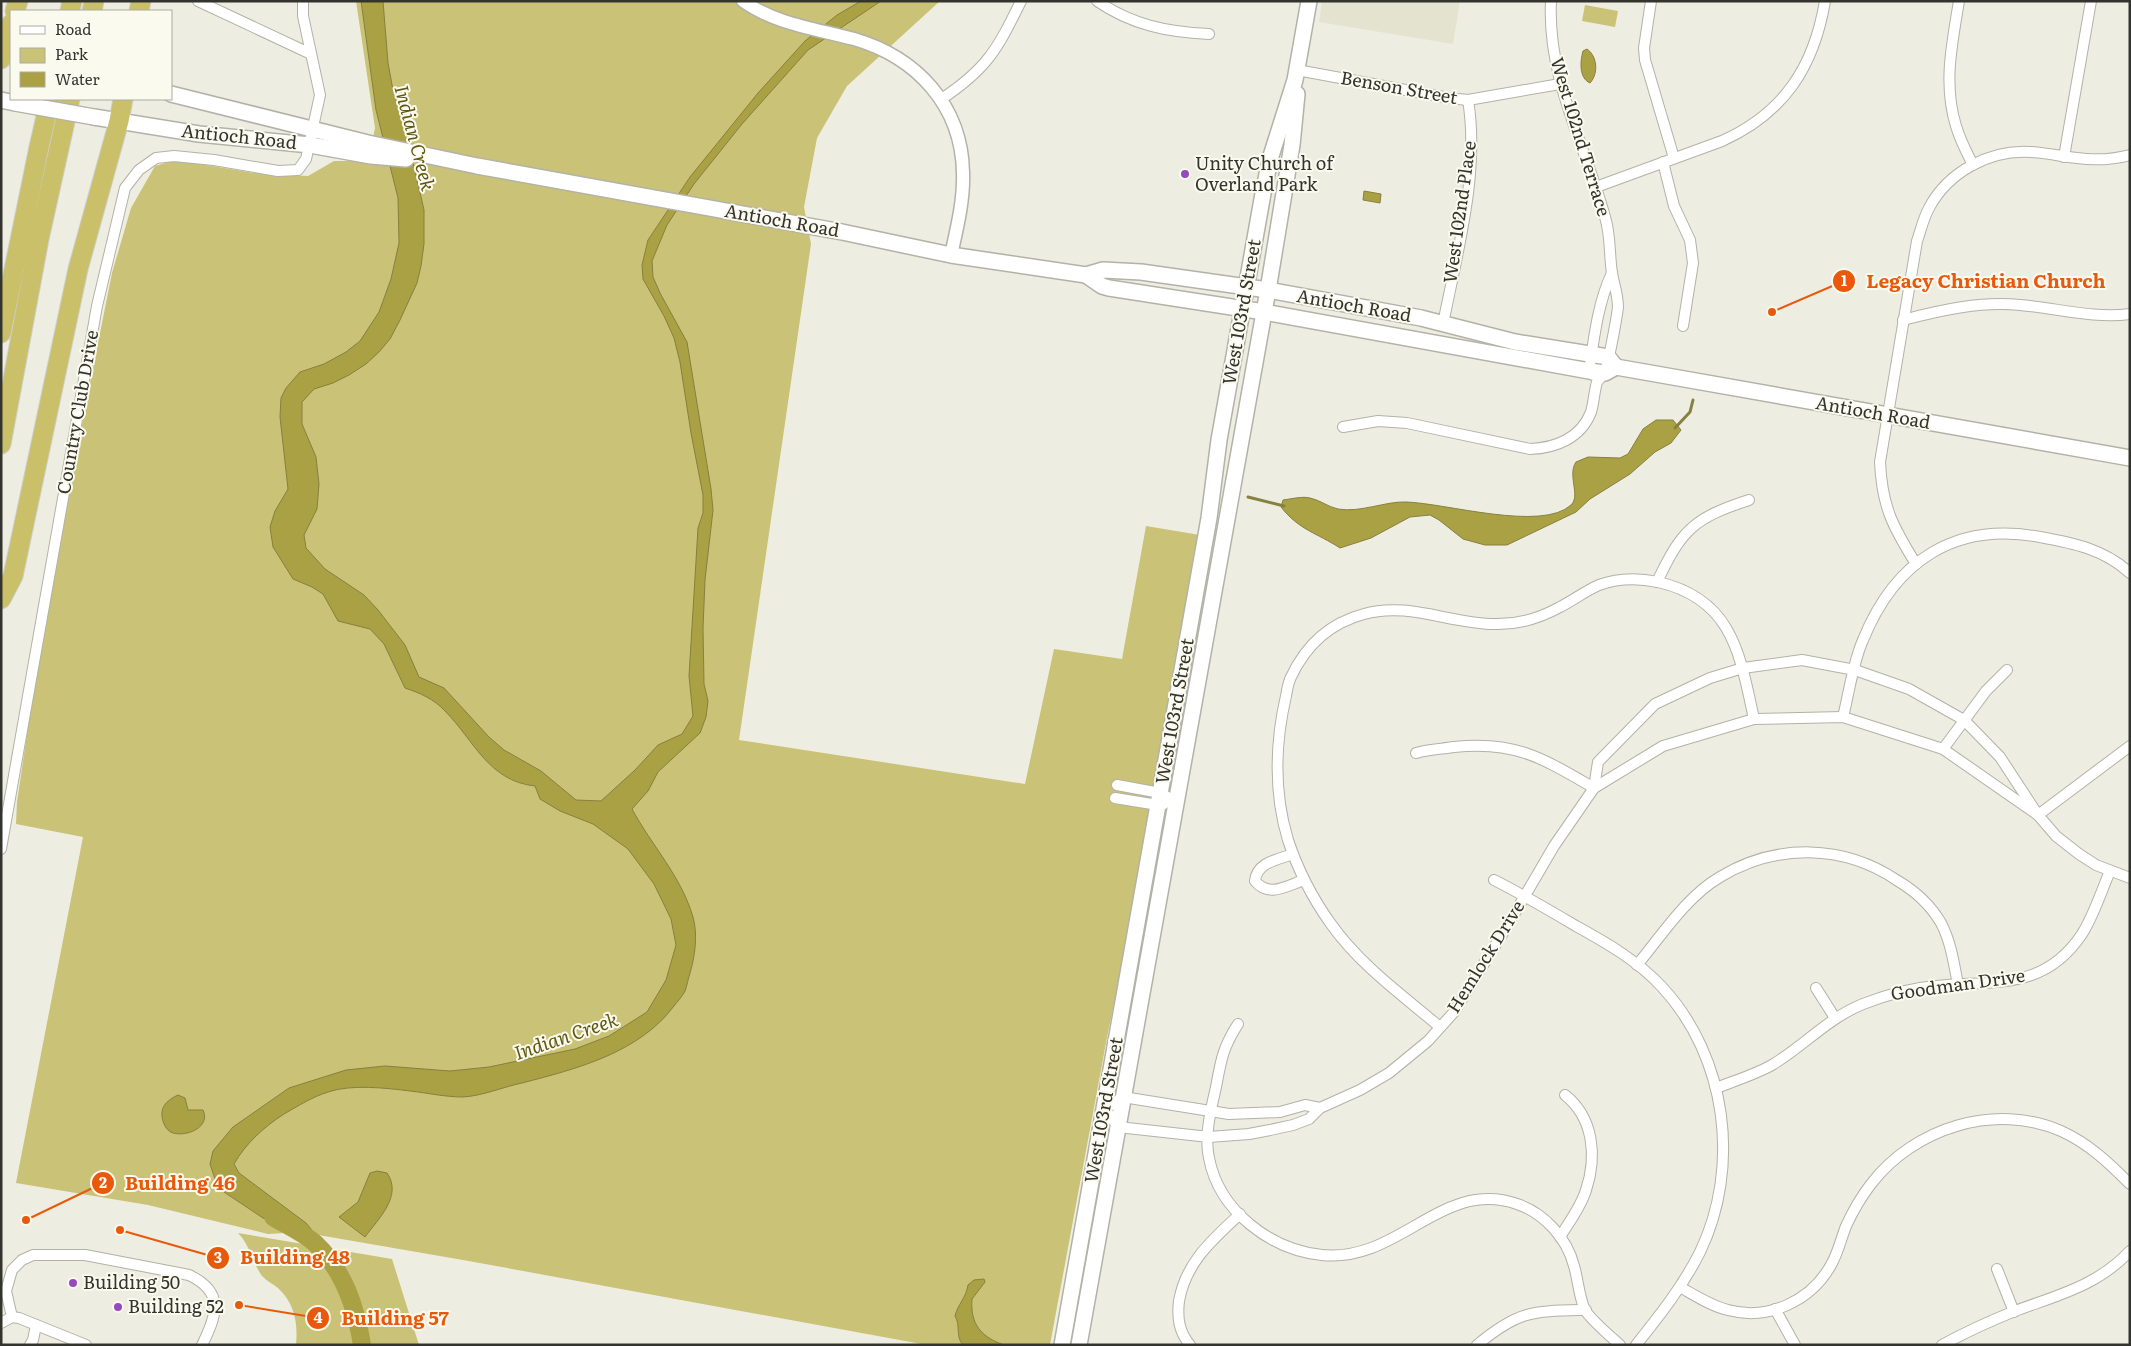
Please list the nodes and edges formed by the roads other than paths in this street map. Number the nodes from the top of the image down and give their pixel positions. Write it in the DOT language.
graph roads {
  1 [pos="198,1"];
  2 [pos="303,1"];
  3 [pos="743,1"];
  4 [pos="1021,1"];
  5 [pos="1097,1"];
  6 [pos="1309,1"];
  7 [pos="1550,1"];
  8 [pos="1652,1"];
  9 [pos="1825,1"];
  10 [pos="1959,1"];
  11 [pos="2091,1"];
  12 [pos="10,28"];
  13 [pos="1209,34"];
  14 [pos="312,54"];
  15 [pos="1,60"];
  16 [pos="1296,75"];
  17 [pos="1560,84"];
  18 [pos="172,94"];
  19 [pos="50,100"];
  20 [pos="70,100"];
  21 [pos="123,100"];
  22 [pos="940,100"];
  23 [pos="1468,100"];
  24 [pos="8,101"];
  25 [pos="119,121"];
  26 [pos="1295,122"];
  27 [pos="313,130"];
  28 [pos="1278,135"];
  29 [pos="310,145"];
  30 [pos="370,149"];
  31 [pos="2130,155"];
  32 [pos="2064,157"];
  33 [pos="1674,158"];
  34 [pos="1663,162"];
  35 [pos="1973,165"];
  36 [pos="1596,187"];
  37 [pos="951,255"];
  38 [pos="1612,273"];
  39 [pos="1086,275"];
  40 [pos="1247,287"];
  41 [pos="1268,290"];
  42 [pos="1242,308"];
  43 [pos="1264,312"];
  44 [pos="2130,314"];
  45 [pos="1904,320"];
  46 [pos="1443,324"];
  47 [pos="1683,326"];
  48 [pos="1,333"];
  49 [pos="1591,355"];
  50 [pos="1603,370"];
  51 [pos="1887,415"];
  52 [pos="1343,428"];
  53 [pos="1,444"];
  54 [pos="2130,458"];
  55 [pos="1749,500"];
  56 [pos="1916,564"];
  57 [pos="2130,573"];
  58 [pos="1657,582"];
  59 [pos="1,599"];
  60 [pos="1743,668"];
  61 [pos="1855,670"];
  62 [pos="2007,670"];
  63 [pos="1843,717"];
  64 [pos="1754,719"];
  65 [pos="1964,720"];
  66 [pos="2130,746"];
  67 [pos="1943,749"];
  68 [pos="1416,753"];
  69 [pos="1117,785"];
  70 [pos="1594,788"];
  71 [pos="1115,798"];
  72 [pos="1159,799"];
  73 [pos="1175,802"];
  74 [pos="2038,815"];
  75 [pos="1,849"];
  76 [pos="1293,854"];
  77 [pos="2110,871"];
  78 [pos="2130,878"];
  79 [pos="1304,880"];
  80 [pos="1494,880"];
  81 [pos="1524,895"];
  82 [pos="1637,965"];
  83 [pos="1958,985"];
  84 [pos="1816,988"];
  85 [pos="1835,1018"];
  86 [pos="1238,1024"];
  87 [pos="1440,1027"];
  88 [pos="1716,1088"];
  89 [pos="1565,1095"];
  90 [pos="1123,1097"];
  91 [pos="1320,1108"];
  92 [pos="1105,1109"];
  93 [pos="1210,1111"];
  94 [pos="1118,1127"];
  95 [pos="1209,1137"];
  96 [pos="2130,1184"];
  97 [pos="1240,1214"];
  98 [pos="1560,1237"];
  99 [pos="2130,1251"];
  100 [pos="1997,1269"];
  101 [pos="1680,1287"];
  102 [pos="1775,1309"];
  103 [pos="1586,1310"];
  104 [pos="2014,1312"];
  105 [pos="12,1317"];
  106 [pos="1,1323"];
  107 [pos="36,1325"];
  108 [pos="30,1345"];
  109 [pos="86,1345"];
  110 [pos="202,1345"];
  111 [pos="1062,1345"];
  112 [pos="1079,1345"];
  113 [pos="1190,1345"];
  114 [pos="1477,1345"];
  115 [pos="1620,1345"];
  116 [pos="1636,1345"];
  117 [pos="1795,1345"];
  118 [pos="1942,1345"];
  1 -- 14 [label="street"];
  2 -- 14 [label="street"];
  3 -- 22 [label="street"];
  4 -- 22 [label="street"];
  5 -- 13 [label="street"];
  6 -- 16 [label="main road, West 103rd Street"];
  7 -- 17 [label="street, West 102nd Terrace"];
  8 -- 33 [label="street"];
  9 -- 33 [label="street"];
  10 -- 35 [label="street"];
  11 -- 32 [label="street"];
  12 -- 15 [label="highway"];
  14 -- 27 [label="street"];
  16 -- 23 [label="street, Benson Street"];
  16 -- 26 [label="main road, West 103rd Street"];
  16 -- 28 [label="main road, West 103rd Street"];
  17 -- 23 [label="street, Benson Street"];
  17 -- 36 [label="street, West 102nd Terrace"];
  18 -- 27 [label="main road, Antioch Road"];
  19 -- 48 [label="highway"];
  20 -- 53 [label="highway"];
  21 -- 25 [label="highway"];
  22 -- 37 [label="street"];
  23 -- 46 [label="street, West 102nd Place"];
  24 -- 25 [label="main road, Antioch Road, bridge"];
  25 -- 29 [label="main road, Antioch Road"];
  25 -- 59 [label="highway"];
  26 -- 28 [label="main road"];
  26 -- 41 [label="main road, West 103rd Street"];
  27 -- 29 [label="street"];
  27 -- 30 [label="main road, Antioch Road"];
  28 -- 40 [label="main road, West 103rd Street"];
  29 -- 30 [label="main road, Antioch Road"];
  29 -- 75 [label="street, Country Club Drive"];
  30 -- 37 [label="main road, Antioch Road"];
  31 -- 32 [label="street"];
  32 -- 35 [label="street"];
  33 -- 34 [label="street"];
  34 -- 36 [label="street"];
  34 -- 47 [label="street"];
  35 -- 45 [label="street"];
  36 -- 38 [label="street, West 102nd Terrace"];
  37 -- 39 [label="main road, Antioch Road"];
  38 -- 49 [label="street, West 102nd Terrace"];
  38 -- 50 [label="street, West 102nd Terrace"];
  39 -- 40 [label="main road, Antioch Road"];
  39 -- 42 [label="main road, Antioch Road"];
  40 -- 41 [label="main road, Antioch Road"];
  40 -- 42 [label="main road, West 103rd Street"];
  41 -- 43 [label="main road, West 103rd Street"];
  41 -- 46 [label="main road, Antioch Road"];
  42 -- 43 [label="main road, Antioch Road"];
  42 -- 72 [label="main road, West 103rd Street"];
  43 -- 50 [label="main road, Antioch Road"];
  43 -- 73 [label="main road, West 103rd Street"];
  44 -- 45 [label="street"];
  45 -- 51 [label="street"];
  46 -- 49 [label="main road, Antioch Road"];
  49 -- 50 [label="main road, Antioch Road"];
  50 -- 51 [label="main road, Antioch Road"];
  50 -- 52 [label="street, West 102nd Terrace"];
  51 -- 54 [label="main road, Antioch Road"];
  51 -- 56 [label="street"];
  55 -- 58 [label="street"];
  56 -- 57 [label="street"];
  56 -- 61 [label="street"];
  58 -- 60 [label="street"];
  58 -- 76 [label="street"];
  60 -- 61 [label="street, Hemlock Drive"];
  60 -- 64 [label="street"];
  60 -- 70 [label="street, Hemlock Drive"];
  61 -- 63 [label="street"];
  61 -- 65 [label="street, Hemlock Drive"];
  62 -- 65 [label="street"];
  63 -- 64 [label="street, Hemlock Drive"];
  63 -- 67 [label="street, Hemlock Drive"];
  64 -- 70 [label="street, Hemlock Drive"];
  65 -- 67 [label="street"];
  65 -- 74 [label="street, Hemlock Drive"];
  66 -- 74 [label="street"];
  67 -- 74 [label="street, Hemlock Drive"];
  68 -- 70 [label="street"];
  69 -- 72 [label="street"];
  70 -- 81 [label="street, Hemlock Drive"];
  71 -- 72 [label="street"];
  72 -- 73 [label="street"];
  72 -- 92 [label="main road, West 103rd Street"];
  73 -- 90 [label="main road, West 103rd Street"];
  74 -- 77 [label="street, Hemlock Drive"];
  76 -- 79 [label="street"];
  76 -- 79 [label="street"];
  77 -- 78 [label="street, Hemlock Drive"];
  77 -- 83 [label="street, Goodman Drive"];
  79 -- 87 [label="street"];
  80 -- 81 [label="street"];
  81 -- 82 [label="street"];
  81 -- 87 [label="street, Hemlock Drive"];
  82 -- 83 [label="street"];
  82 -- 88 [label="street"];
  83 -- 85 [label="street, Goodman Drive"];
  84 -- 85 [label="street"];
  85 -- 88 [label="street, Goodman Drive"];
  86 -- 93 [label="street"];
  87 -- 91 [label="street, Hemlock Drive"];
  88 -- 101 [label="street"];
  89 -- 98 [label="street"];
  90 -- 92 [label="street"];
  90 -- 93 [label="street, Hemlock Drive"];
  90 -- 94 [label="main road, West 103rd Street"];
  91 -- 93 [label="street, Hemlock Drive"];
  91 -- 95 [label="street, Hemlock Drive"];
  92 -- 94 [label="street"];
  92 -- 111 [label="main road, West 103rd Street"];
  93 -- 95 [label="street"];
  94 -- 95 [label="street, Hemlock Drive"];
  94 -- 112 [label="main road, West 103rd Street"];
  95 -- 97 [label="street"];
  96 -- 102 [label="street"];
  97 -- 98 [label="street"];
  97 -- 113 [label="street"];
  98 -- 103 [label="street"];
  99 -- 104 [label="street"];
  100 -- 104 [label="street"];
  101 -- 102 [label="street"];
  101 -- 116 [label="street"];
  102 -- 117 [label="street"];
  103 -- 114 [label="street"];
  103 -- 115 [label="street"];
  104 -- 118 [label="street"];
  105 -- 106 [label="street"];
  105 -- 107 [label="street"];
  105 -- 110 [label="street"];
  107 -- 108 [label="street"];
  107 -- 109 [label="street"];
}
